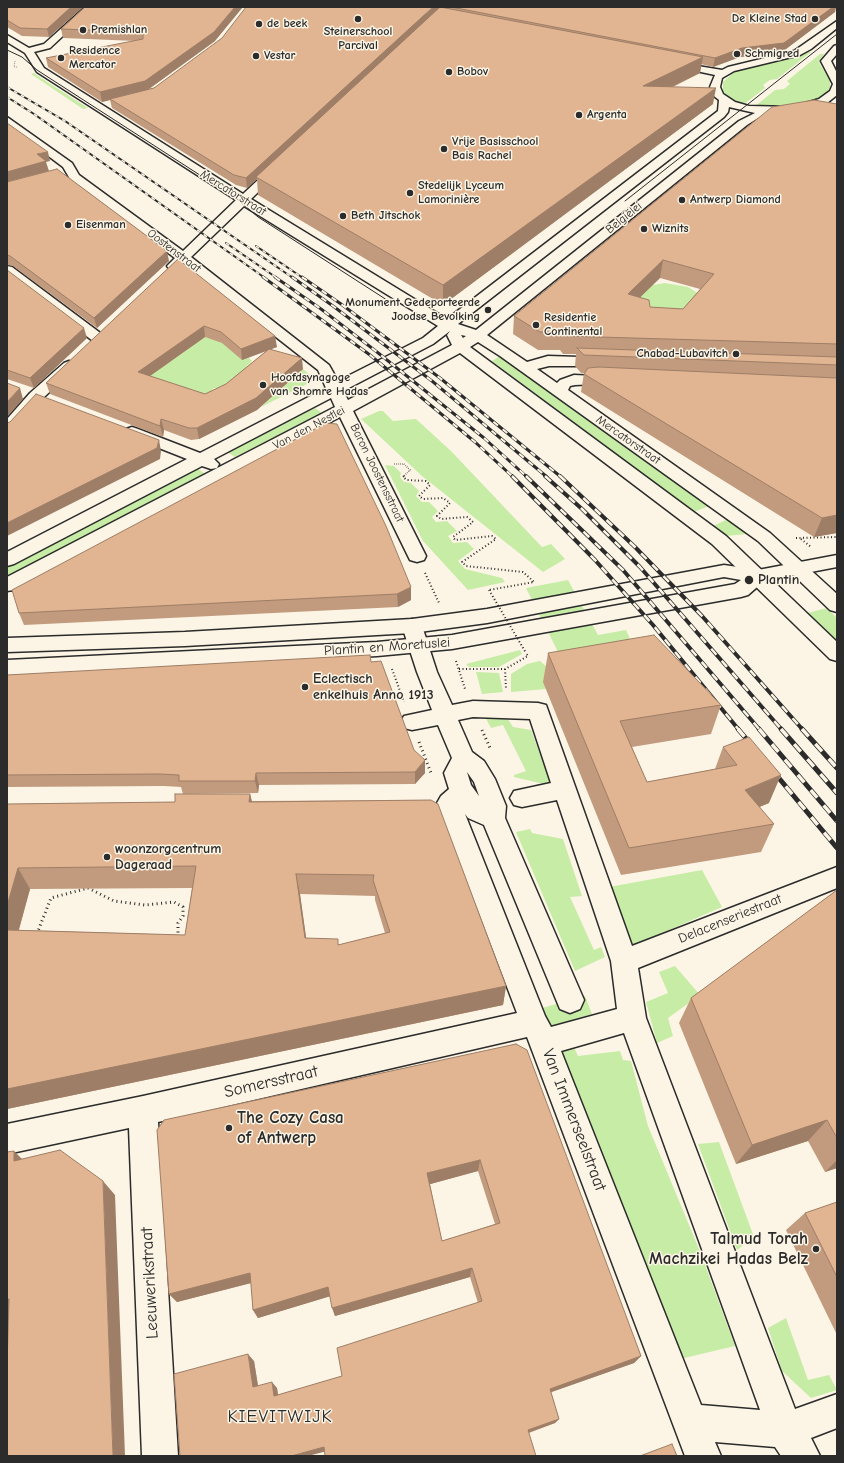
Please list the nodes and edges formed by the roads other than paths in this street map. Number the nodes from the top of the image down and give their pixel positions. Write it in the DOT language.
graph roads {
  1 [pos="90,7"];
  2 [pos="837,24"];
  3 [pos="7,38"];
  4 [pos="837,48"];
  5 [pos="28,50"];
  6 [pos="663,62"];
  7 [pos="722,73"];
  8 [pos="837,84"];
  9 [pos="724,100"];
  10 [pos="114,103"];
  11 [pos="98,107"];
  12 [pos="776,111"];
  13 [pos="7,120"];
  14 [pos="286,160"];
  15 [pos="244,200"];
  16 [pos="183,257"];
  17 [pos="7,270"];
  18 [pos="164,275"];
  19 [pos="448,326"];
  20 [pos="109,328"];
  21 [pos="478,335"];
  22 [pos="98,338"];
  23 [pos="461,346"];
  24 [pos="618,361"];
  25 [pos="526,367"];
  26 [pos="627,381"];
  27 [pos="18,389"];
  28 [pos="336,390"];
  29 [pos="559,391"];
  30 [pos="44,399"];
  31 [pos="348,414"];
  32 [pos="115,426"];
  33 [pos="7,429"];
  34 [pos="202,459"];
  35 [pos="224,473"];
  36 [pos="724,509"];
  37 [pos="694,521"];
  38 [pos="417,556"];
  39 [pos="7,560"];
  40 [pos="837,561"];
  41 [pos="799,569"];
  42 [pos="758,576"];
  43 [pos="10,585"];
  44 [pos="837,605"];
  45 [pos="412,626"];
  46 [pos="7,640"];
  47 [pos="7,645"];
  48 [pos="32,645"];
  49 [pos="418,646"];
  50 [pos="837,654"];
  51 [pos="7,668"];
  52 [pos="445,715"];
  53 [pos="412,722"];
  54 [pos="462,758"];
  55 [pos="565,789"];
  56 [pos="522,798"];
  57 [pos="447,799"];
  58 [pos="493,818"];
  59 [pos="836,877"];
  60 [pos="624,961"];
  61 [pos="570,1000"];
  62 [pos="632,1018"];
  63 [pos="539,1032"];
  64 [pos="143,1111"];
  65 [pos="7,1139"];
  66 [pos="837,1411"];
  67 [pos="690,1422"];
  68 [pos="793,1443"];
  69 [pos="160,1456"];
  70 [pos="703,1456"];
  1 -- 5 [label="street"];
  2 -- 7 [label="street"];
  3 -- 5 [label="street"];
  4 -- 8 [label="street"];
  5 -- 11 [label="street, Mercatorstraat"];
  6 -- 7 [label="street"];
  7 -- 9 [label="street"];
  8 -- 12 [label="street, Belgiëlei"];
  9 -- 12 [label="street, Belgiëlei"];
  9 -- 19 [label="street, Belgiëlei"];
  10 -- 11 [label="street"];
  11 -- 15 [label="street, Mercatorstraat"];
  12 -- 21 [label="street, Belgiëlei"];
  13 -- 16 [label="street, Oostenstraat"];
  14 -- 15 [label="street"];
  15 -- 16 [label="street"];
  15 -- 19 [label="street, Mercatorstraat"];
  16 -- 18 [label="street"];
  16 -- 28 [label="street, Oostenstraat"];
  17 -- 22 [label="street"];
  19 -- 21 [label="street, Mercatorstraat"];
  19 -- 23 [label="street, Mercatorstraat"];
  19 -- 28 [label="street, Van den Nestlei"];
  20 -- 22 [label="street"];
  21 -- 23 [label="street, Van den Nestlei"];
  21 -- 25 [label="street, Mercatorstraat"];
  22 -- 30 [label="street"];
  23 -- 31 [label="street, Van den Nestlei"];
  23 -- 37 [label="street, Mercatorstraat"];
  24 -- 25 [label="street"];
  25 -- 29 [label="street, Mercatorstraat"];
  26 -- 29 [label="street"];
  27 -- 30 [label="street"];
  28 -- 31 [label="street, Baron Joostensstraat"];
  28 -- 34 [label="street, Van den Nestlei"];
  29 -- 36 [label="street, Mercatorstraat"];
  30 -- 33 [label="street"];
  31 -- 35 [label="street, Van den Nestlei"];
  31 -- 38 [label="street, Baron Joostensstraat"];
  32 -- 34 [label="street"];
  34 -- 35 [label="street"];
  34 -- 39 [label="street, Van den Nestlei"];
  35 -- 43 [label="street, Van den Nestlei"];
  36 -- 37 [label="street"];
  36 -- 41 [label="street, Mercatorstraat"];
  37 -- 42 [label="street, Mercatorstraat"];
  40 -- 41 [label="street, Plantin en Moretuslei"];
  41 -- 42 [label="street, Plantin en Moretuslei"];
  41 -- 44 [label="street, Mercatorstraat"];
  42 -- 45 [label="street, Plantin en Moretuslei"];
  42 -- 49 [label="street, Plantin en Moretuslei"];
  42 -- 50 [label="street, Mercatorstraat"];
  45 -- 48 [label="street, Plantin en Moretuslei"];
  45 -- 49 [label="street"];
  46 -- 48 [label="street"];
  47 -- 48 [label="street, Plantin en Moretuslei"];
  49 -- 51 [label="street, Plantin en Moretuslei"];
  49 -- 52 [label="street"];
  52 -- 53 [label="street"];
  52 -- 54 [label="street"];
  52 -- 55 [label="street"];
  54 -- 57 [label="street, Van Immerseelstraat"];
  54 -- 58 [label="street"];
  55 -- 56 [label="street"];
  55 -- 60 [label="street"];
  57 -- 58 [label="street, Van Immerseelstraat"];
  57 -- 63 [label="street, Van Immerseelstraat"];
  58 -- 61 [label="street"];
  59 -- 60 [label="street, Delacenseriestraat"];
  60 -- 62 [label="street"];
  62 -- 63 [label="street, Somersstraat"];
  62 -- 68 [label="street"];
  63 -- 64 [label="street, Somersstraat"];
  63 -- 67 [label="street, Van Immerseelstraat"];
  64 -- 65 [label="street, Somersstraat"];
  64 -- 69 [label="street, Leeuwerikstraat"];
  66 -- 68 [label="street"];
  67 -- 68 [label="street"];
  67 -- 70 [label="street, Van Immerseelstraat"];
}
